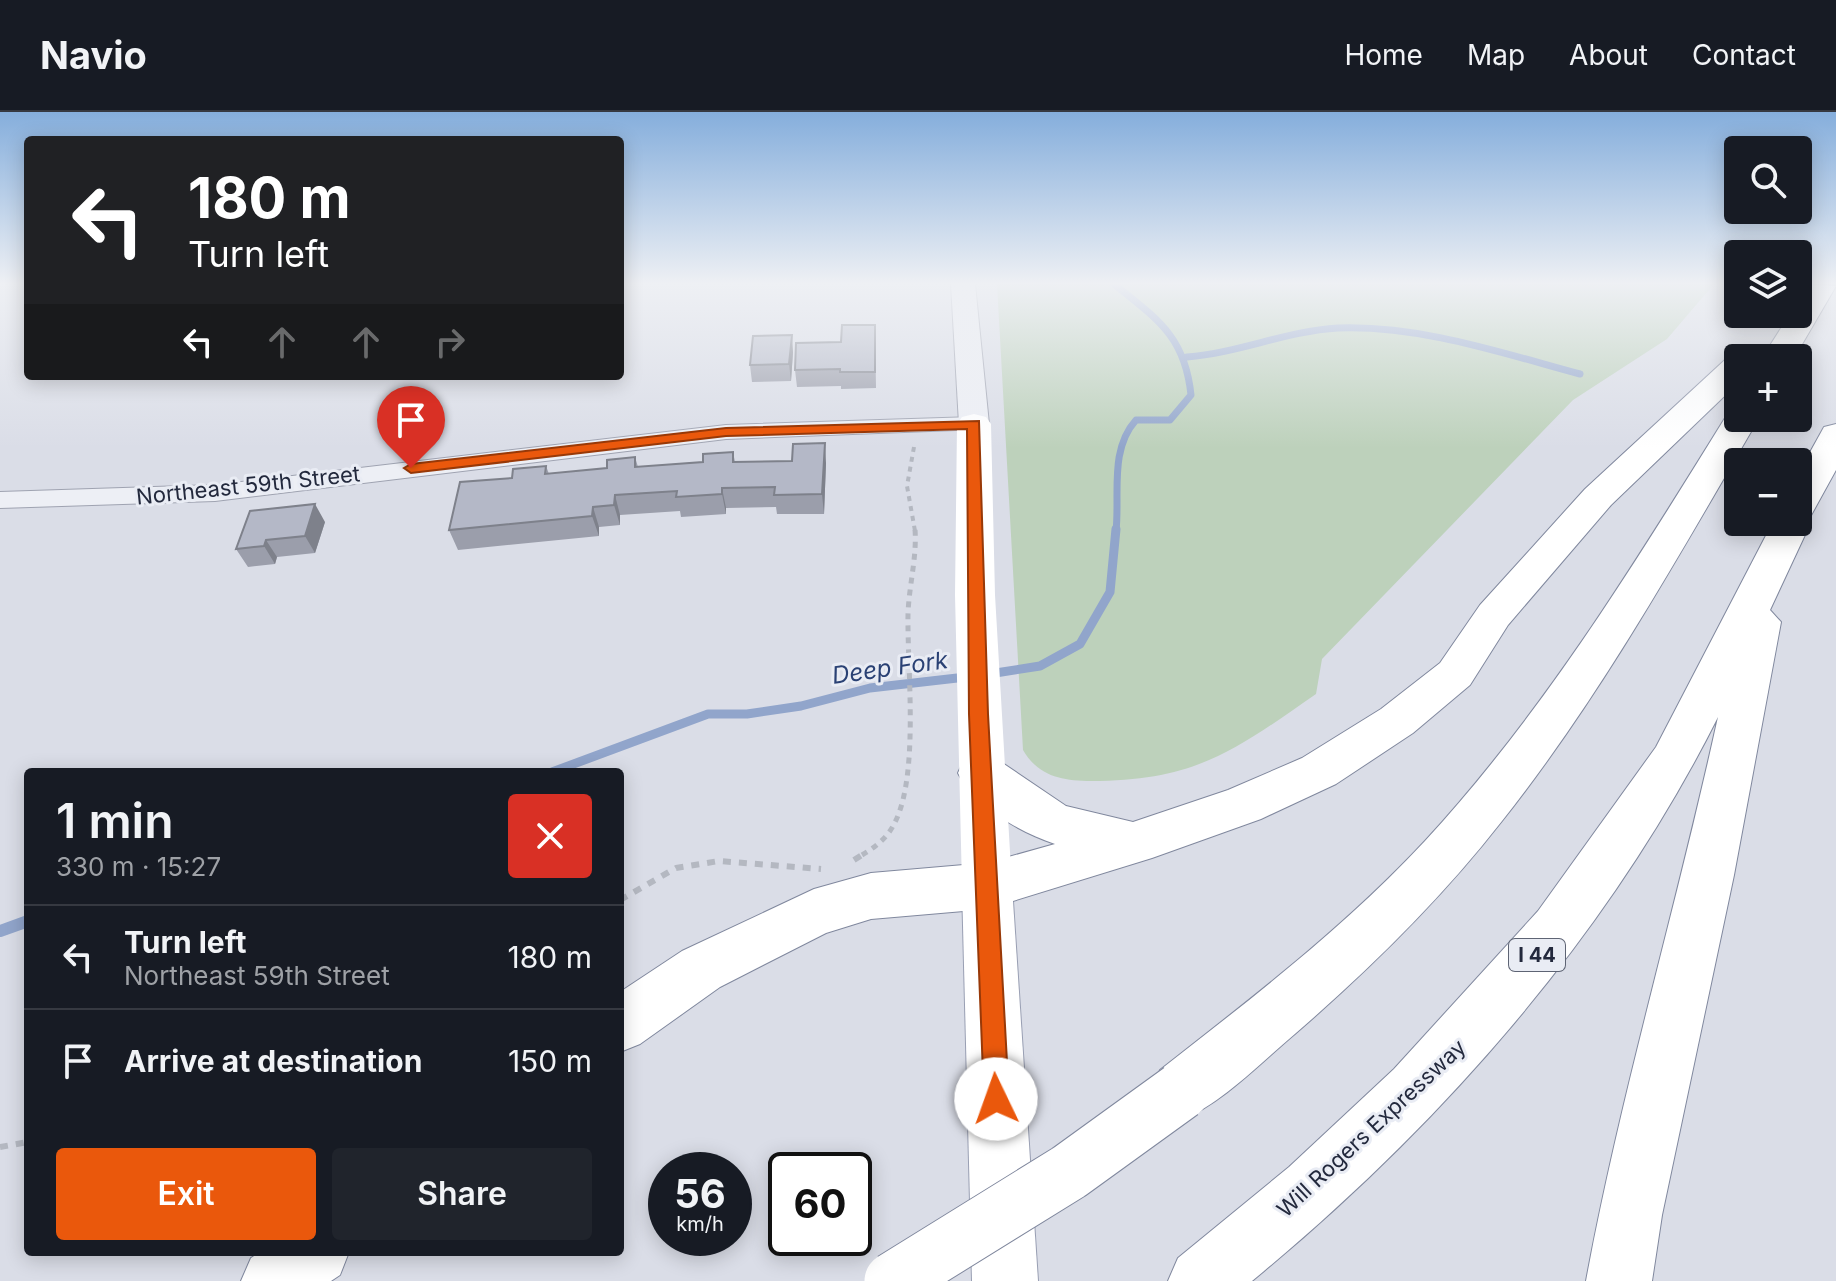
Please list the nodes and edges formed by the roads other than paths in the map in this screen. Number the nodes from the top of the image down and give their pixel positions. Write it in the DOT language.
graph roads {
  1 [pos="967,339"];
  2 [pos="1724,378"];
  3 [pos="974,424"];
  4 [pos="1733,432"];
  5 [pos="1836,434"];
  6 [pos="1812,482"];
  7 [pos="0,500"];
  8 [pos="1782,543"];
  9 [pos="981,773"];
  10 [pos="1135,843"];
  11 [pos="987,886"];
  12 [pos="624,1022"];
  13 [pos="311,1256"];
  14 [pos="1206,1277"];
  15 [pos="274,1281"];
  16 [pos="893,1281"];
  17 [pos="1005,1281"];
  18 [pos="1619,1281"];
  1 -- 3 [label="street"];
  2 -- 10 [label="main road"];
  3 -- 7 [label="street, Northeast 59th Street"];
  3 -- 9 [label="main road"];
  4 -- 16 [label="main road, bridge"];
  5 -- 6 [label="main road"];
  8 -- 14 [label="main road, Will Rogers Expressway / I 44"];
  8 -- 18 [label="main road"];
  9 -- 10 [label="main road"];
  9 -- 11 [label="main road"];
  10 -- 11 [label="main road"];
  11 -- 12 [label="main road"];
  11 -- 17 [label="main road"];
  13 -- 15 [label="main road"];
}
